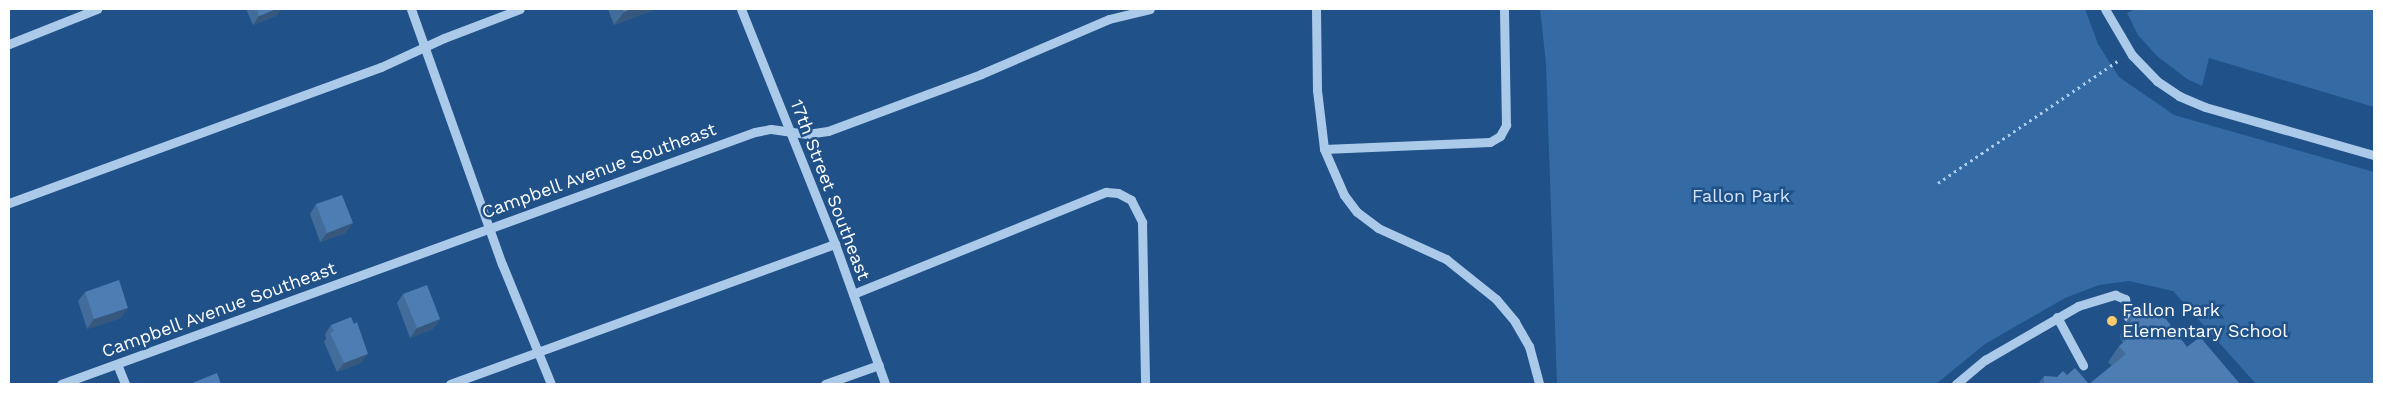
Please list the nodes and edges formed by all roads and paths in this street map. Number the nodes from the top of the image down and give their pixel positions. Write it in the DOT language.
graph roads {
  1 [pos="97,9"];
  2 [pos="411,9"];
  3 [pos="520,9"];
  4 [pos="741,9"];
  5 [pos="1150,9"];
  6 [pos="1316,9"];
  7 [pos="1504,9"];
  8 [pos="2105,9"];
  9 [pos="1133,10"];
  10 [pos="9,44"];
  11 [pos="425,47"];
  12 [pos="2129,51"];
  13 [pos="791,133"];
  14 [pos="1324,149"];
  15 [pos="2374,155"];
  16 [pos="1938,183"];
  17 [pos="9,203"];
  18 [pos="490,229"];
  19 [pos="835,244"];
  20 [pos="853,294"];
  21 [pos="2057,317"];
  22 [pos="2128,317"];
  23 [pos="540,352"];
  24 [pos="117,364"];
  25 [pos="878,365"];
  26 [pos="2083,365"];
  27 [pos="61,384"];
  28 [pos="125,384"];
  29 [pos="450,384"];
  30 [pos="551,384"];
  31 [pos="825,384"];
  32 [pos="885,384"];
  33 [pos="1145,384"];
  34 [pos="1539,384"];
  35 [pos="1956,384"];
  1 -- 10 [label="street"];
  2 -- 11 [label="street"];
  3 -- 11 [label="street"];
  4 -- 13 [label="street, 17th Street Southeast"];
  5 -- 9 [label="street, Campbell Avenue Southeast"];
  6 -- 14 [label="street"];
  7 -- 14 [label="street"];
  8 -- 12 [label="street"];
  9 -- 13 [label="street, Campbell Avenue Southeast"];
  11 -- 17 [label="street"];
  11 -- 18 [label="street"];
  12 -- 15 [label="street"];
  12 -- 16 [label="path"];
  13 -- 18 [label="street, Campbell Avenue Southeast"];
  13 -- 19 [label="street, 17th Street Southeast"];
  14 -- 34 [label="street"];
  18 -- 23 [label="street"];
  18 -- 24 [label="street, Campbell Avenue Southeast"];
  19 -- 20 [label="street, 17th Street Southeast"];
  19 -- 23 [label="street"];
  20 -- 25 [label="street, 17th Street Southeast"];
  20 -- 33 [label="street"];
  21 -- 22 [label="street"];
  21 -- 26 [label="street"];
  21 -- 35 [label="street"];
  23 -- 29 [label="street"];
  23 -- 30 [label="street"];
  24 -- 27 [label="street, Campbell Avenue Southeast"];
  24 -- 28 [label="street"];
  25 -- 31 [label="street"];
  25 -- 32 [label="street, 17th Street Southeast"];
}
